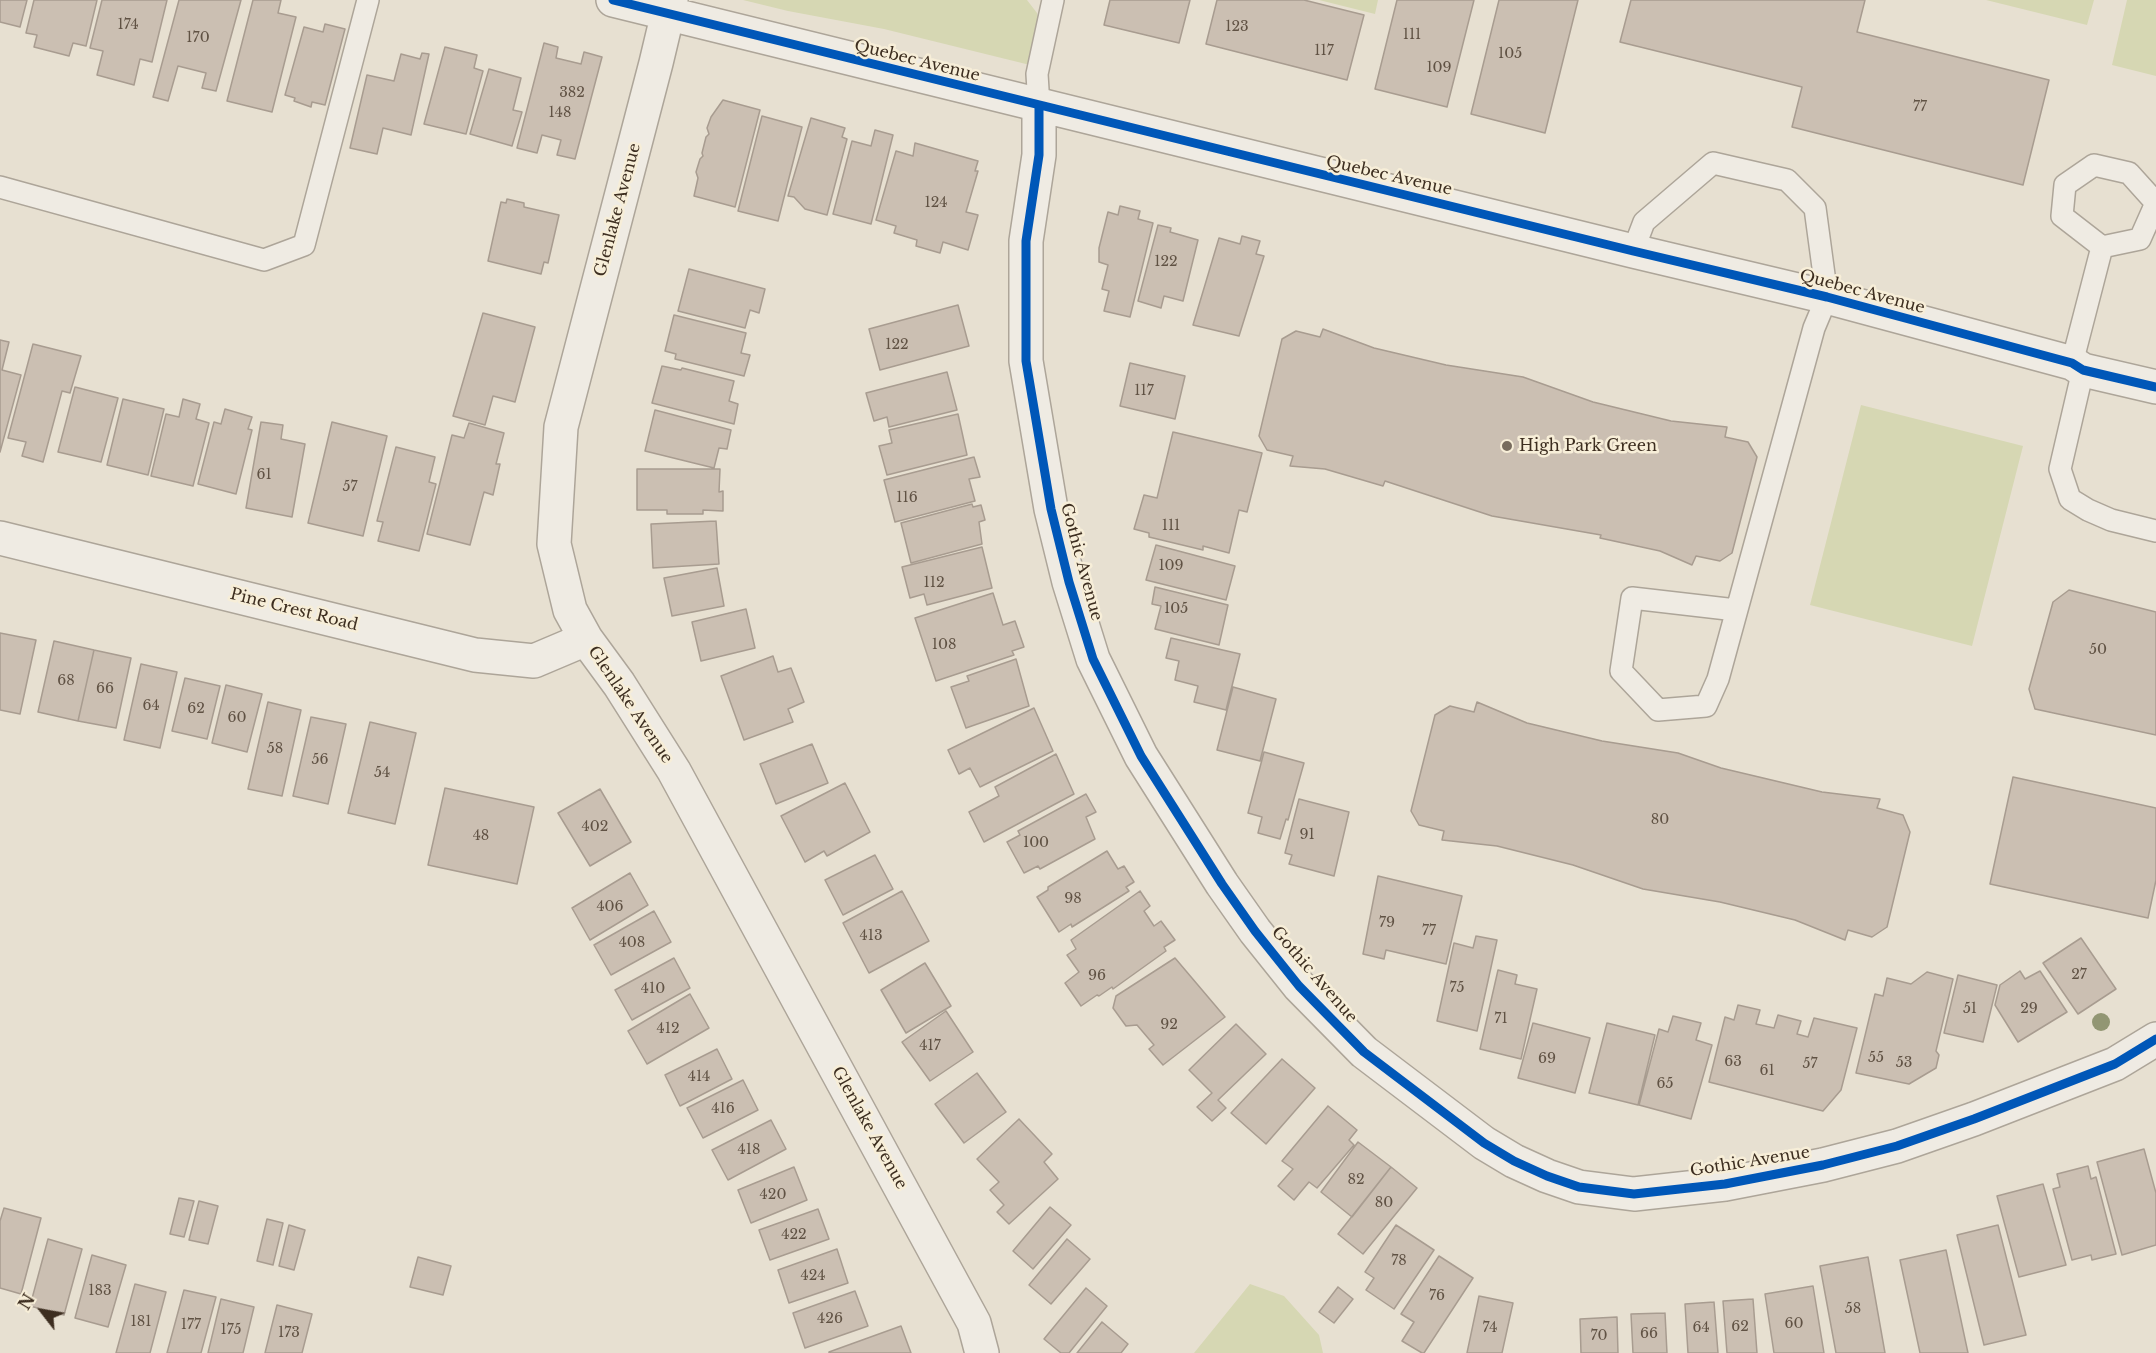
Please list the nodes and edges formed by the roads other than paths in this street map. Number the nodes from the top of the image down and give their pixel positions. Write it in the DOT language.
graph roads {
  1 [pos="368,0"];
  2 [pos="614,0"];
  3 [pos="1053,0"];
  4 [pos="669,7"];
  5 [pos="1039,106"];
  6 [pos="0,187"];
  7 [pos="2102,247"];
  8 [pos="1633,252"];
  9 [pos="1827,297"];
  10 [pos="2077,366"];
  11 [pos="2156,387"];
  12 [pos="2156,531"];
  13 [pos="0,538"];
  14 [pos="1736,610"];
  15 [pos="585,639"];
  16 [pos="2156,1040"];
  17 [pos="982,1353"];
  1 -- 6 [label="lane"];
  2 -- 4 [label="street, Quebec Avenue"];
  3 -- 5 [label="lane"];
  4 -- 5 [label="street, Quebec Avenue"];
  4 -- 15 [label="street, Glenlake Avenue"];
  5 -- 8 [label="street, Quebec Avenue"];
  5 -- 16 [label="street, Gothic Avenue"];
  7 -- 7 [label="lane"];
  7 -- 10 [label="lane"];
  8 -- 9 [label="street, Quebec Avenue"];
  8 -- 9 [label="lane"];
  9 -- 10 [label="street, Quebec Avenue"];
  9 -- 14 [label="lane"];
  10 -- 11 [label="street, Quebec Avenue"];
  10 -- 12 [label="lane"];
  13 -- 15 [label="street, Pine Crest Road"];
  14 -- 14 [label="lane"];
  15 -- 17 [label="street, Glenlake Avenue"];
}
